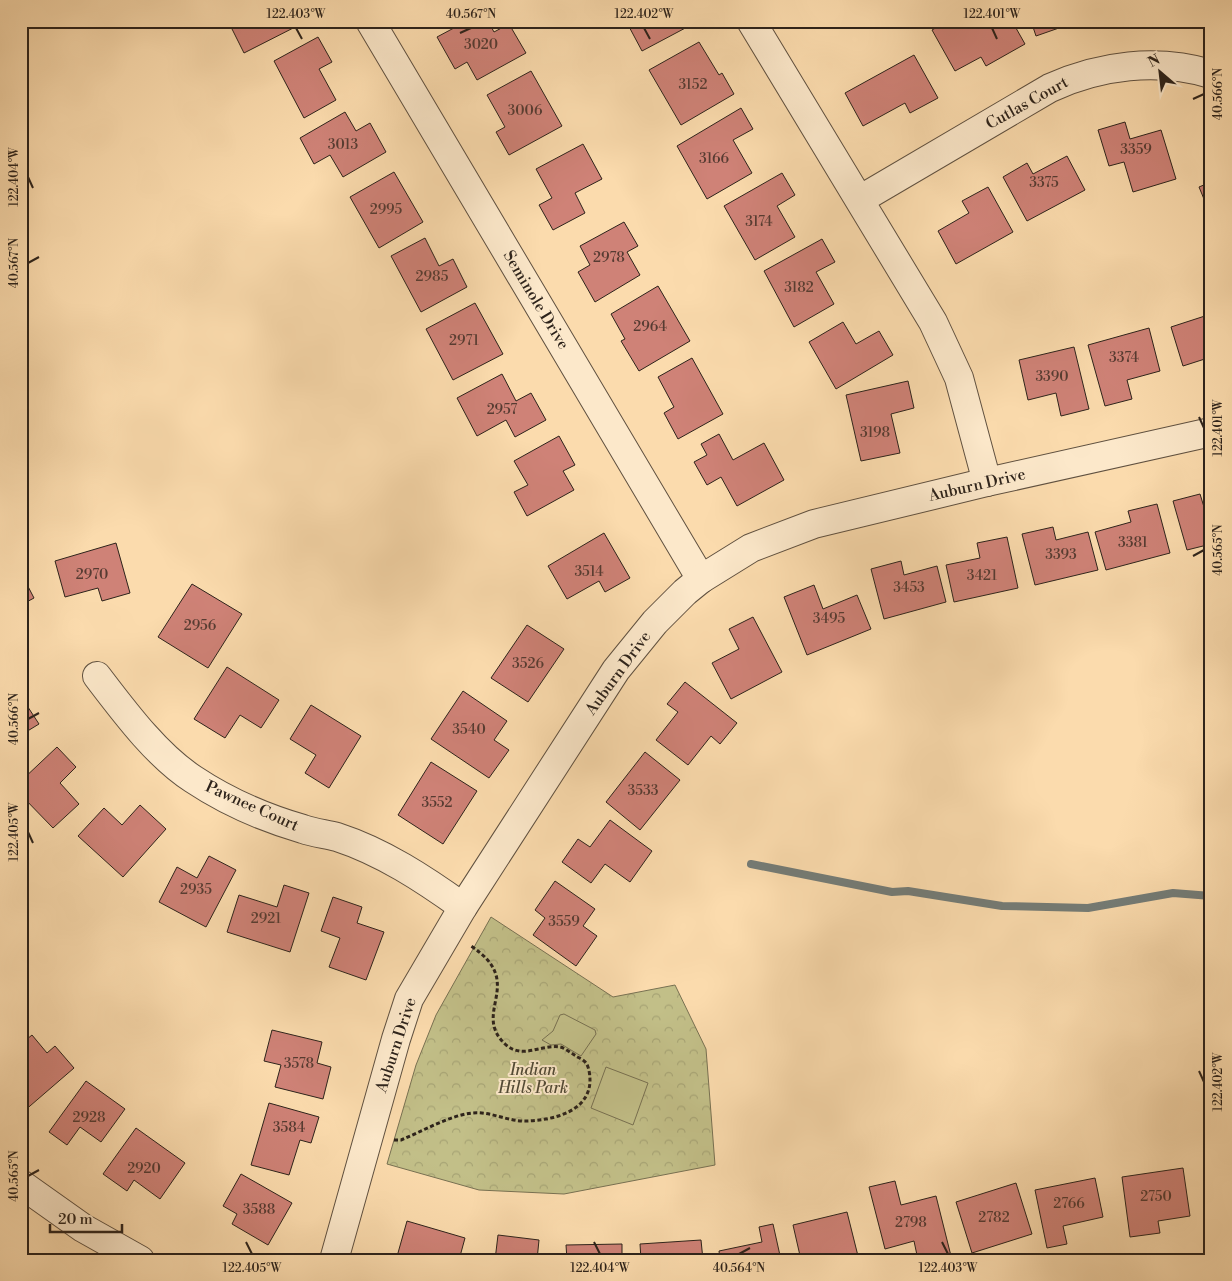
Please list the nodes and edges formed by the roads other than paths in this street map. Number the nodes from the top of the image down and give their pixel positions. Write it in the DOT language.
graph roads {
  1 [pos="370,21"];
  2 [pos="751,21"];
  3 [pos="1211,74"];
  4 [pos="861,199"];
  5 [pos="1211,432"];
  6 [pos="987,482"];
  7 [pos="702,579"];
  8 [pos="97,676"];
  9 [pos="463,907"];
  10 [pos="21,1184"];
  11 [pos="140,1260"];
  12 [pos="334,1260"];
  1 -- 7 [label="street, Seminole Drive"];
  2 -- 4 [label="street"];
  3 -- 4 [label="street, Cutlas Court"];
  4 -- 6 [label="street"];
  5 -- 6 [label="street, Auburn Drive"];
  6 -- 7 [label="street, Auburn Drive"];
  7 -- 9 [label="street, Auburn Drive"];
  8 -- 9 [label="street, Pawnee Court"];
  9 -- 12 [label="street, Auburn Drive"];
  10 -- 11 [label="street"];
}
